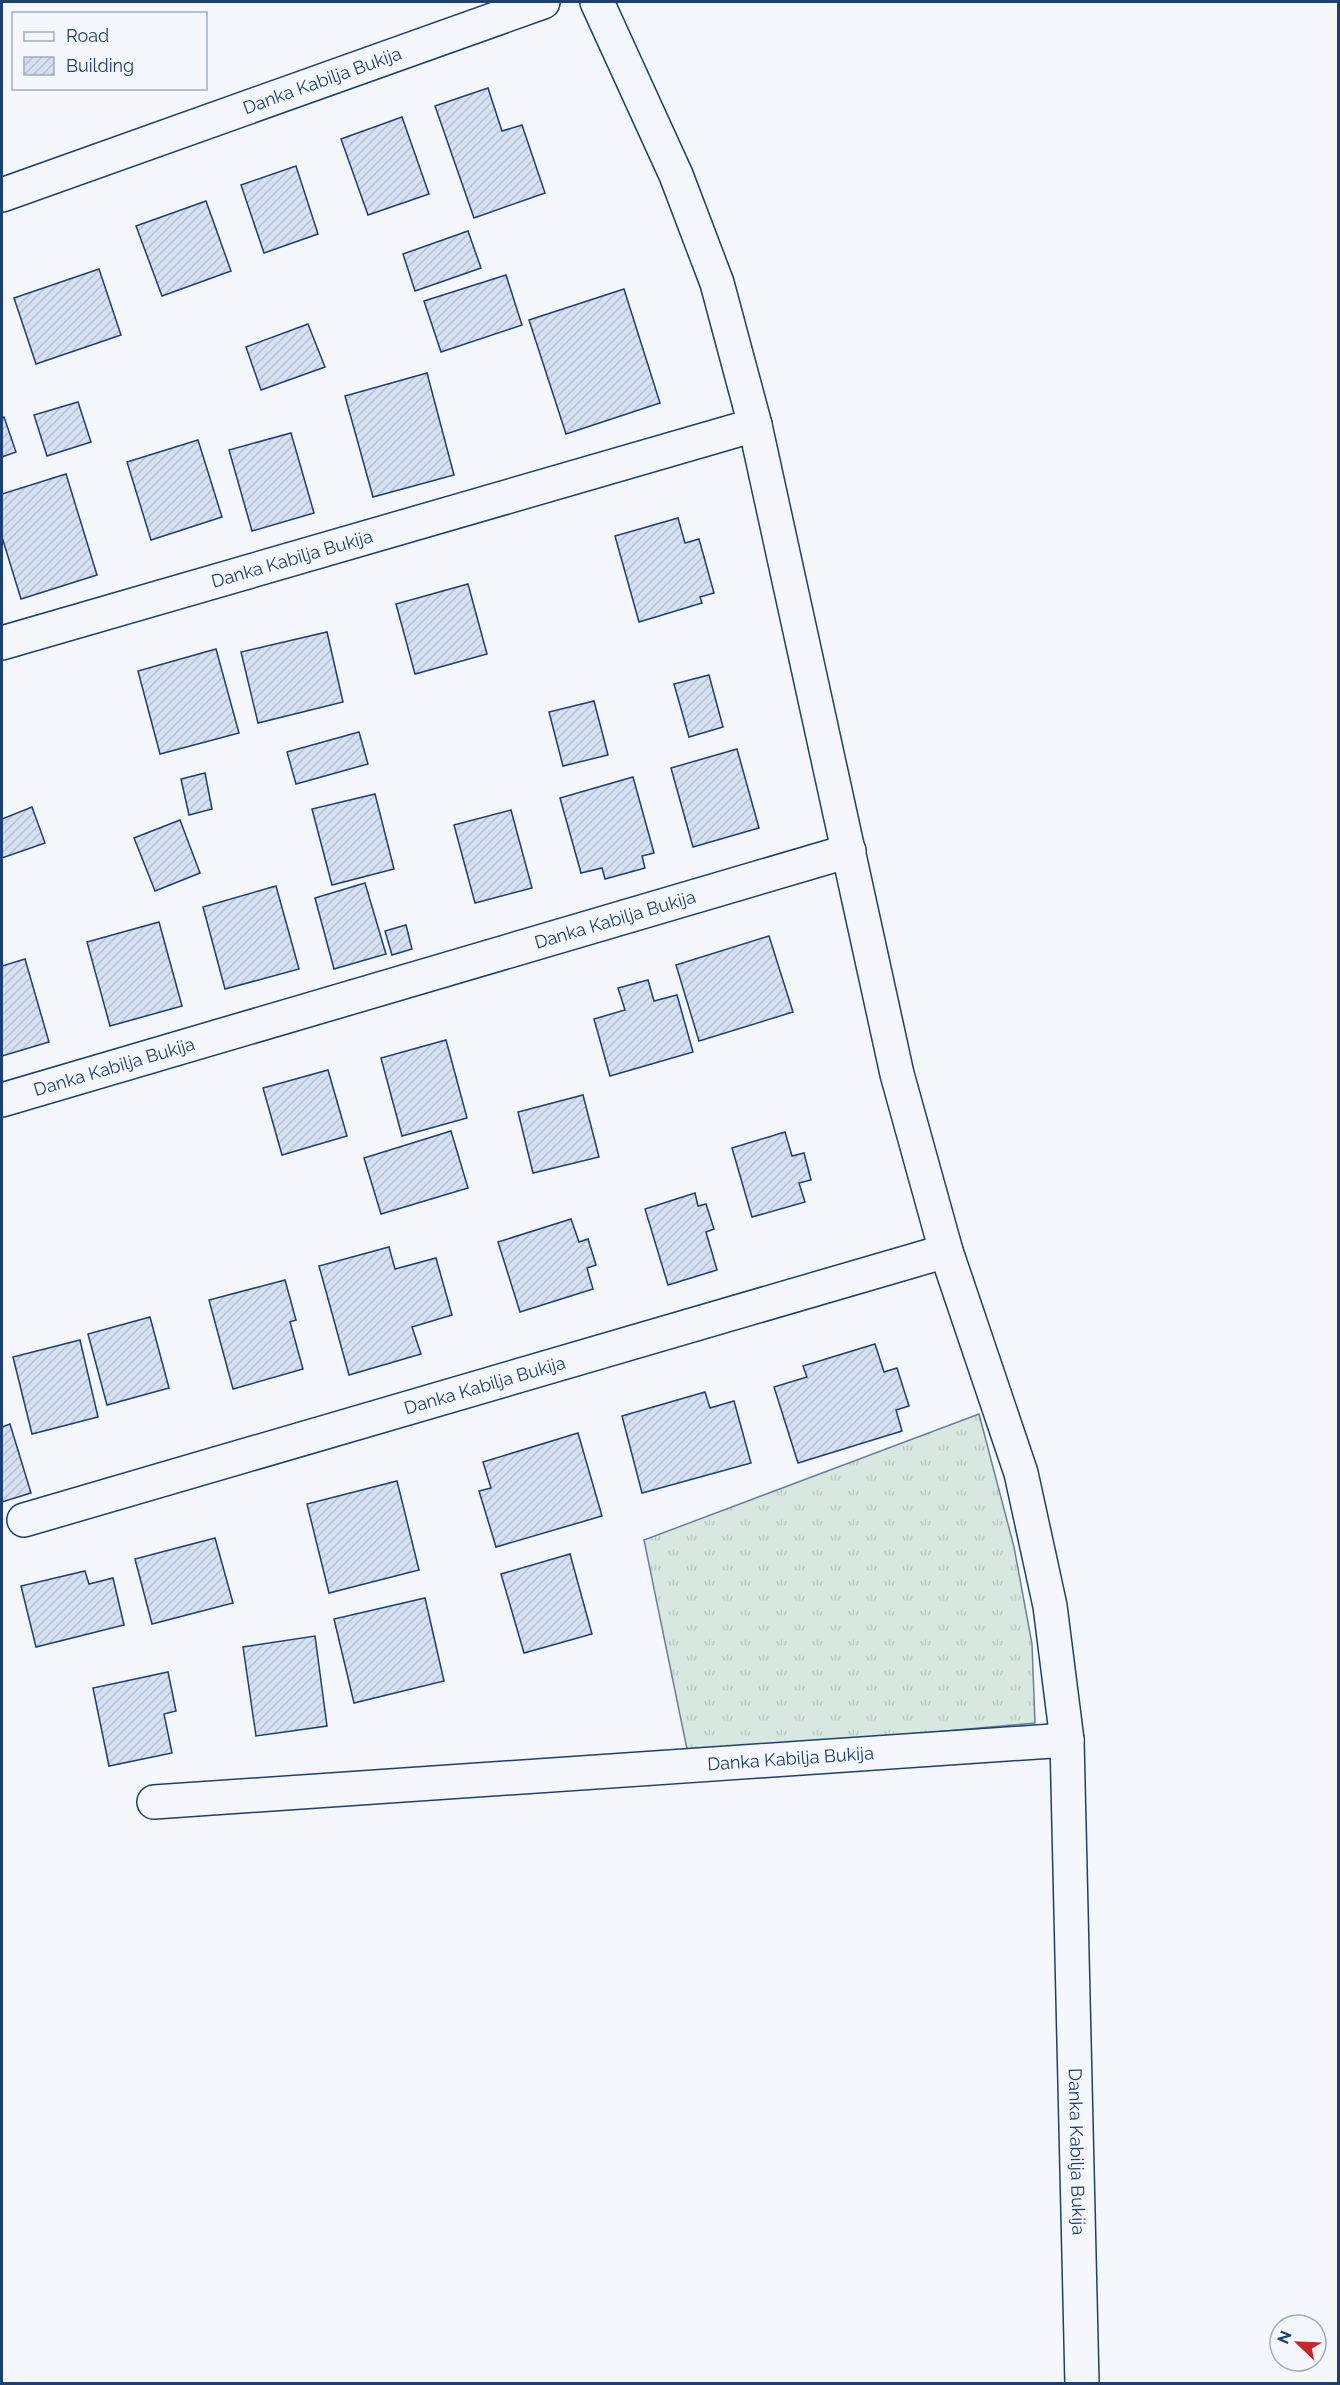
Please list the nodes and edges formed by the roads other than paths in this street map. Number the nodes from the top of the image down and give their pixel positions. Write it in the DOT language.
graph roads {
  1 [pos="543,2"];
  2 [pos="597,2"];
  3 [pos="2,195"];
  4 [pos="755,425"];
  5 [pos="2,643"];
  6 [pos="849,851"];
  7 [pos="2,1100"];
  8 [pos="946,1251"];
  9 [pos="24,1520"];
  10 [pos="1067,1740"];
  11 [pos="154,1802"];
  12 [pos="1082,2384"];
  1 -- 3 [label="street, Danka Kabilja Bukija"];
  2 -- 4 [label="street, Danka Kabilja Bukija"];
  4 -- 5 [label="street, Danka Kabilja Bukija"];
  4 -- 6 [label="street, Danka Kabilja Bukija"];
  6 -- 7 [label="street, Danka Kabilja Bukija"];
  6 -- 8 [label="street, Danka Kabilja Bukija"];
  8 -- 9 [label="street, Danka Kabilja Bukija"];
  8 -- 10 [label="street, Danka Kabilja Bukija"];
  10 -- 11 [label="street, Danka Kabilja Bukija"];
  10 -- 12 [label="street, Danka Kabilja Bukija"];
}
